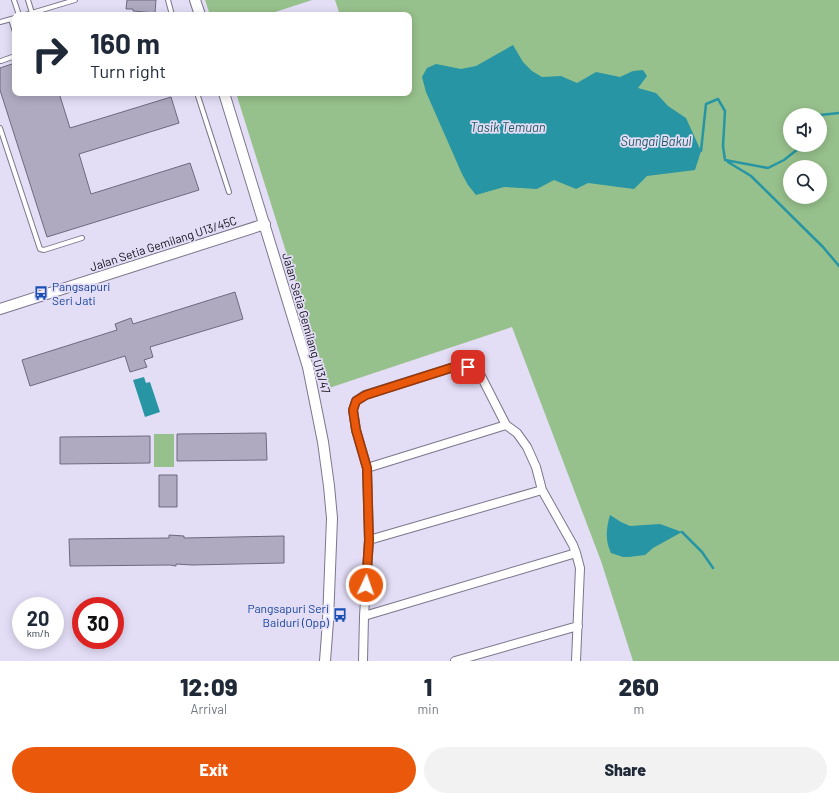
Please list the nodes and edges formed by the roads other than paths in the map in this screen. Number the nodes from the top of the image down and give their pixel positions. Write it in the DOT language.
graph roads {
  1 [pos="14,0"];
  2 [pos="28,0"];
  3 [pos="56,0"];
  4 [pos="74,0"];
  5 [pos="168,0"];
  6 [pos="195,0"];
  7 [pos="58,5"];
  8 [pos="18,12"];
  9 [pos="32,12"];
  10 [pos="35,12"];
  11 [pos="171,12"];
  12 [pos="199,12"];
  13 [pos="12,19"];
  14 [pos="0,22"];
  15 [pos="12,57"];
  16 [pos="0,61"];
  17 [pos="198,96"];
  18 [pos="225,96"];
  19 [pos="0,128"];
  20 [pos="229,192"];
  21 [pos="265,224"];
  22 [pos="82,238"];
  23 [pos="0,309"];
  24 [pos="506,425"];
  25 [pos="367,468"];
  26 [pos="542,490"];
  27 [pos="369,540"];
  28 [pos="576,553"];
  29 [pos="364,616"];
  30 [pos="578,626"];
  31 [pos="324,661"];
  32 [pos="363,661"];
  33 [pos="455,661"];
  34 [pos="576,661"];
  1 -- 8 [label="lane"];
  2 -- 9 [label="lane"];
  3 -- 7 [label="lane"];
  4 -- 7 [label="lane"];
  5 -- 11 [label="lane"];
  6 -- 12 [label="street"];
  7 -- 10 [label="lane"];
  13 -- 14 [label="lane"];
  15 -- 16 [label="lane"];
  17 -- 20 [label="lane"];
  18 -- 21 [label="street, Jalan Setia Gemilang U13/47"];
  19 -- 22 [label="lane"];
  21 -- 23 [label="street, Jalan Setia Gemilang U13/45C"];
  21 -- 31 [label="street, Jalan Setia Gemilang U13/47"];
  24 -- 25 [label="street"];
  24 -- 25 [label="street"];
  24 -- 26 [label="street"];
  25 -- 27 [label="street"];
  26 -- 27 [label="street"];
  26 -- 28 [label="street"];
  27 -- 29 [label="street"];
  28 -- 29 [label="street"];
  28 -- 30 [label="street"];
  29 -- 32 [label="street"];
  30 -- 33 [label="street"];
  30 -- 34 [label="street"];
}
